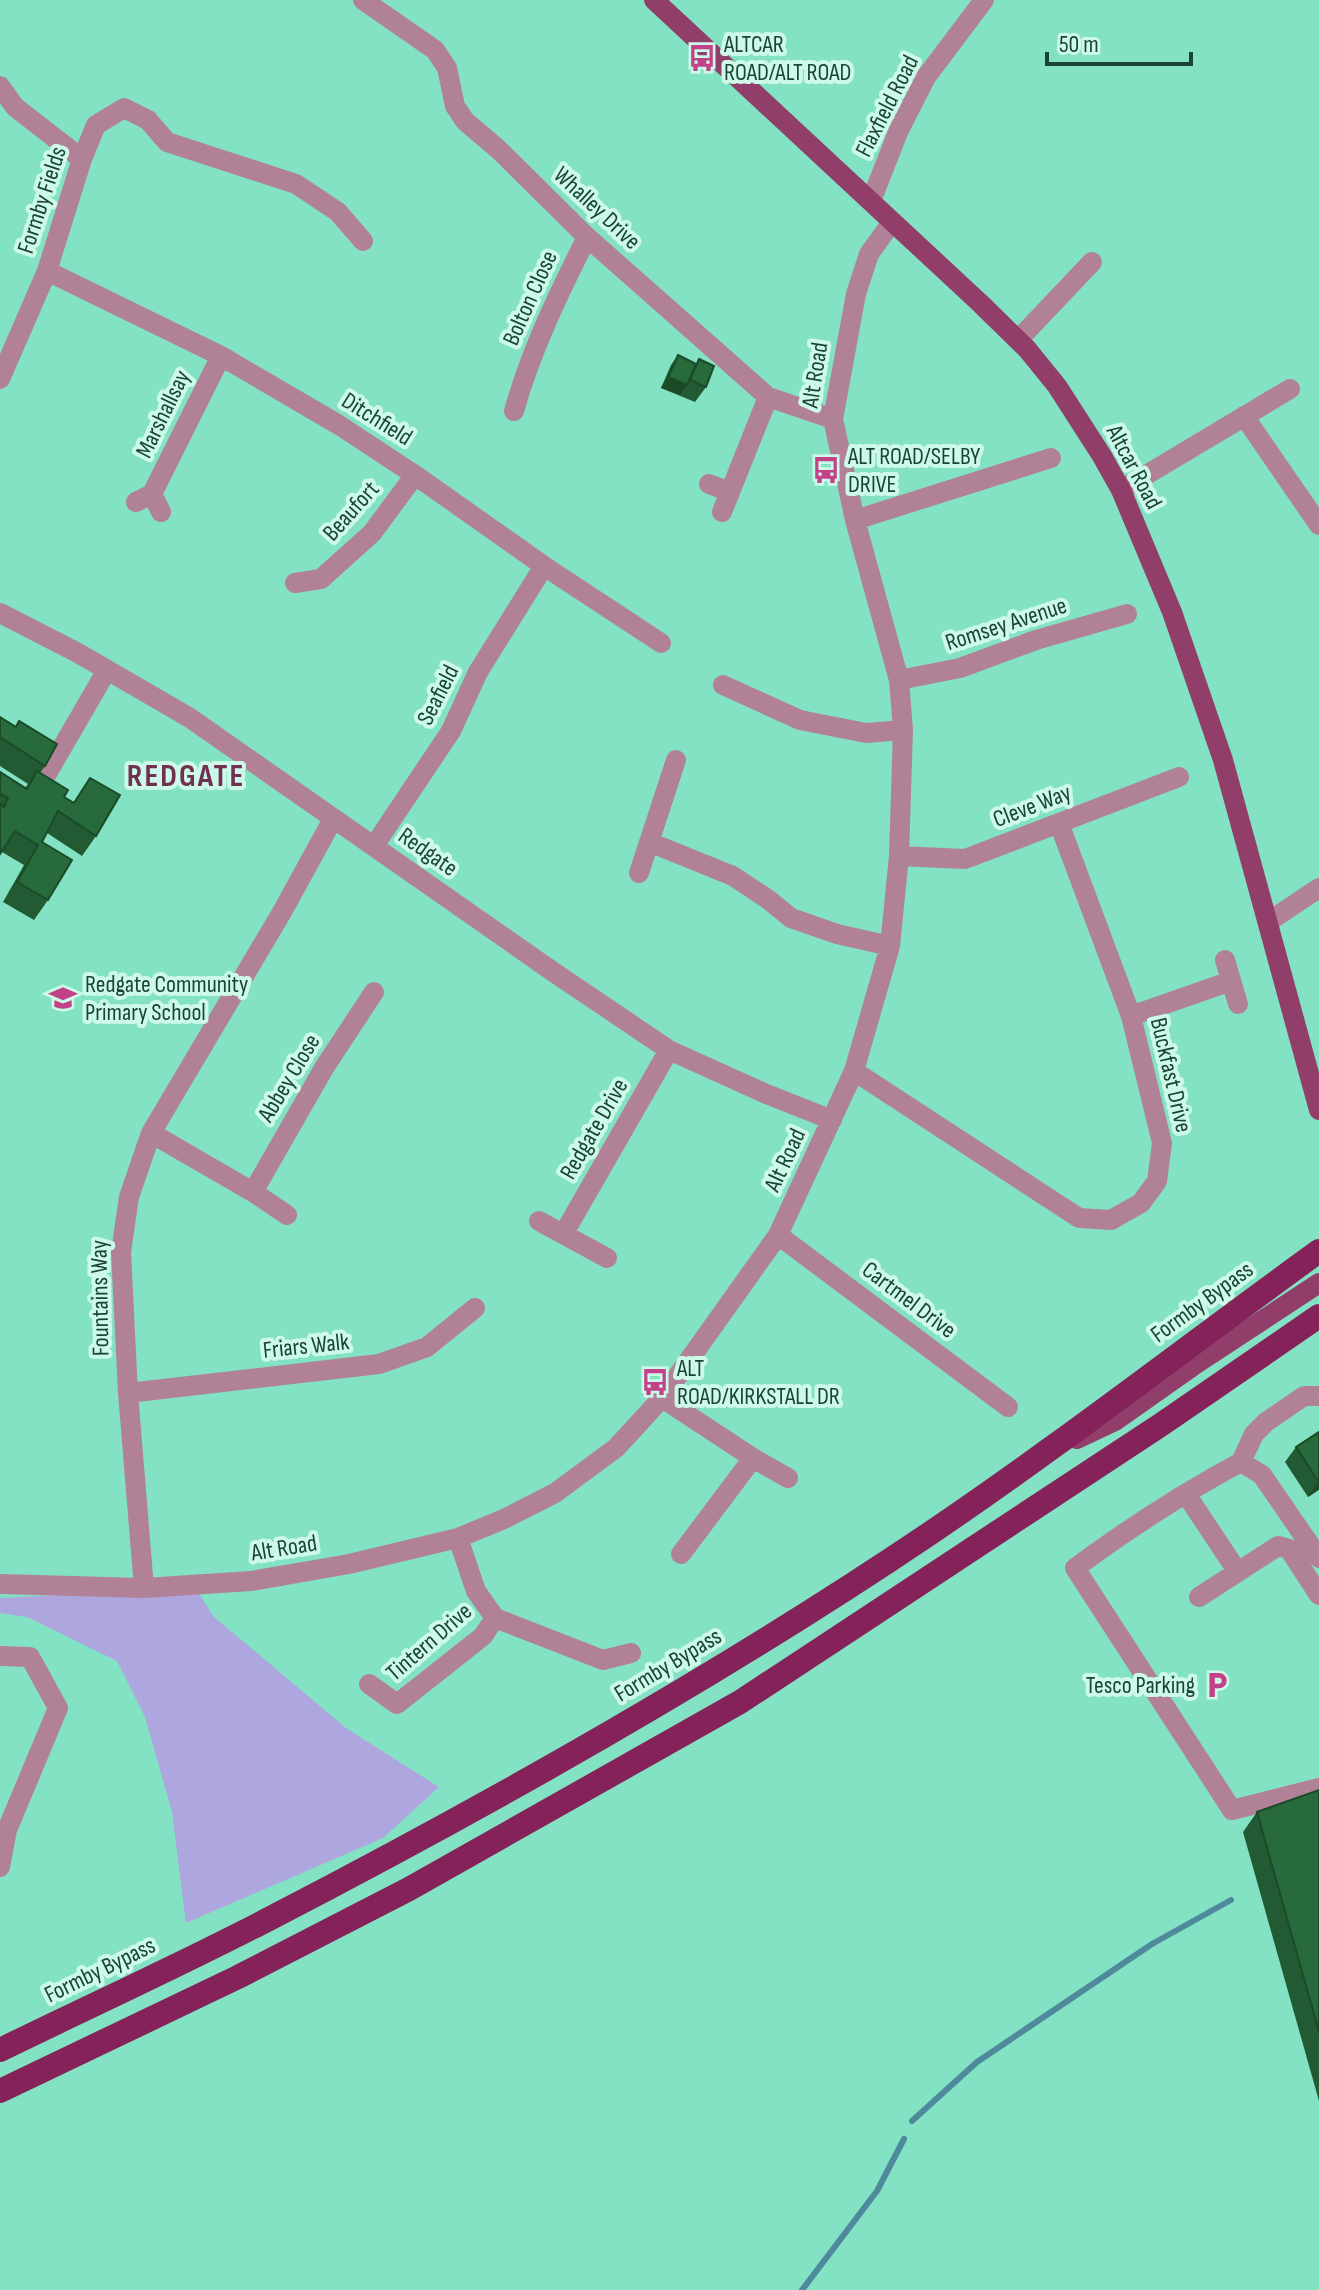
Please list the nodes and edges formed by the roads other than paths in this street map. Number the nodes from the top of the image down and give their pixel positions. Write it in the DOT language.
graph roads {
  1 [pos="363,0"];
  2 [pos="654,0"];
  3 [pos="984,0"];
  4 [pos="0,86"];
  5 [pos="82,159"];
  6 [pos="871,201"];
  7 [pos="338,212"];
  8 [pos="362,215"];
  9 [pos="892,222"];
  10 [pos="587,237"];
  11 [pos="363,241"];
  12 [pos="1092,262"];
  13 [pos="47,271"];
  14 [pos="1018,340"];
  15 [pos="221,356"];
  16 [pos="503,372"];
  17 [pos="0,379"];
  18 [pos="522,382"];
  19 [pos="1290,389"];
  20 [pos="768,397"];
  21 [pos="514,411"];
  22 [pos="1244,416"];
  23 [pos="833,419"];
  24 [pos="1051,458"];
  25 [pos="415,475"];
  26 [pos="709,484"];
  27 [pos="1121,490"];
  28 [pos="150,503"];
  29 [pos="855,520"];
  30 [pos="1319,525"];
  31 [pos="544,566"];
  32 [pos="295,583"];
  33 [pos="0,613"];
  34 [pos="1127,614"];
  35 [pos="660,644"];
  36 [pos="107,670"];
  37 [pos="899,680"];
  38 [pos="723,686"];
  39 [pos="903,730"];
  40 [pos="676,760"];
  41 [pos="1178,776"];
  42 [pos="38,789"];
  43 [pos="333,819"];
  44 [pos="1059,823"];
  45 [pos="649,842"];
  46 [pos="374,846"];
  47 [pos="899,856"];
  48 [pos="639,873"];
  49 [pos="1319,888"];
  50 [pos="1268,922"];
  51 [pos="890,946"];
  52 [pos="1225,960"];
  53 [pos="1231,981"];
  54 [pos="374,992"];
  55 [pos="1238,1004"];
  56 [pos="1131,1016"];
  57 [pos="669,1050"];
  58 [pos="1314,1067"];
  59 [pos="854,1071"];
  60 [pos="1319,1110"];
  61 [pos="832,1120"];
  62 [pos="151,1133"];
  63 [pos="253,1192"];
  64 [pos="287,1215"];
  65 [pos="539,1221"];
  66 [pos="564,1233"];
  67 [pos="778,1235"];
  68 [pos="1319,1251"];
  69 [pos="607,1258"];
  70 [pos="1319,1283"];
  71 [pos="475,1308"];
  72 [pos="1319,1316"];
  73 [pos="1319,1334"];
  74 [pos="1285,1340"];
  75 [pos="128,1393"];
  76 [pos="1319,1396"];
  77 [pos="662,1398"];
  78 [pos="1008,1407"];
  79 [pos="1044,1454"];
  80 [pos="753,1458"];
  81 [pos="1241,1462"];
  82 [pos="788,1478"];
  83 [pos="1186,1494"];
  84 [pos="458,1538"];
  85 [pos="681,1554"];
  86 [pos="1319,1558"];
  87 [pos="1237,1571"];
  88 [pos="0,1584"];
  89 [pos="144,1588"];
  90 [pos="1319,1595"];
  91 [pos="1199,1597"];
  92 [pos="495,1618"];
  93 [pos="631,1653"];
  94 [pos="0,1656"];
  95 [pos="369,1684"];
  96 [pos="1319,1788"];
  97 [pos="0,1867"];
  98 [pos="0,2050"];
  99 [pos="0,2091"];
  1 -- 10 [label="street, Whalley Drive"];
  2 -- 6 [label="main road, Altcar Road"];
  3 -- 6 [label="street, Flaxfield Road"];
  4 -- 5 [label="street"];
  5 -- 7 [label="street, Formby Fields"];
  5 -- 13 [label="street, Formby Fields"];
  6 -- 9 [label="main road, Altcar Road"];
  7 -- 8 [label="street"];
  7 -- 11 [label="street"];
  9 -- 14 [label="main road, Altcar Road"];
  9 -- 23 [label="street, Alt Road"];
  10 -- 18 [label="street, Bolton Close"];
  10 -- 20 [label="street, Whalley Drive"];
  12 -- 14 [label="street"];
  13 -- 15 [label="street, Ditchfield"];
  13 -- 17 [label="street, Formby Fields"];
  14 -- 27 [label="main road, Altcar Road"];
  15 -- 25 [label="street, Ditchfield"];
  15 -- 28 [label="street, Marshallsay"];
  16 -- 18 [label="street, Bolton Close"];
  18 -- 21 [label="street, Bolton Close"];
  19 -- 22 [label="street"];
  20 -- 23 [label="street, Whalley Drive"];
  20 -- 26 [label="street"];
  22 -- 27 [label="street"];
  22 -- 30 [label="street"];
  23 -- 29 [label="street, Alt Road"];
  24 -- 29 [label="street"];
  25 -- 31 [label="street, Ditchfield"];
  25 -- 32 [label="street, Beaufort"];
  27 -- 50 [label="main road, Altcar Road"];
  29 -- 37 [label="street, Alt Road"];
  31 -- 35 [label="street, Ditchfield"];
  31 -- 46 [label="street, Seafield"];
  33 -- 36 [label="street, Redgate"];
  34 -- 37 [label="street, Romsey Avenue"];
  36 -- 42 [label="street"];
  36 -- 43 [label="street, Redgate"];
  37 -- 39 [label="street, Alt Road"];
  38 -- 39 [label="street"];
  39 -- 47 [label="street, Alt Road"];
  40 -- 45 [label="street"];
  41 -- 44 [label="street, Cleve Way"];
  43 -- 46 [label="street, Redgate"];
  43 -- 62 [label="street, Fountains Way"];
  44 -- 47 [label="street, Cleve Way"];
  44 -- 56 [label="street, Buckfast Drive"];
  45 -- 48 [label="street"];
  45 -- 51 [label="street"];
  46 -- 57 [label="street, Redgate"];
  47 -- 51 [label="street, Alt Road"];
  49 -- 50 [label="street"];
  50 -- 58 [label="main road, Altcar Road"];
  51 -- 59 [label="street, Alt Road"];
  52 -- 53 [label="street"];
  53 -- 55 [label="street"];
  53 -- 56 [label="street"];
  54 -- 63 [label="street, Abbey Close"];
  56 -- 59 [label="street, Buckfast Drive"];
  57 -- 61 [label="street, Redgate"];
  57 -- 66 [label="street, Redgate Drive"];
  58 -- 60 [label="main road, Altcar Road"];
  59 -- 61 [label="street, Alt Road"];
  61 -- 67 [label="street, Alt Road"];
  62 -- 63 [label="street"];
  62 -- 75 [label="street, Fountains Way"];
  63 -- 64 [label="street"];
  65 -- 66 [label="street"];
  66 -- 69 [label="street"];
  67 -- 77 [label="street, Alt Road"];
  67 -- 78 [label="street, Cartmel Drive"];
  68 -- 79 [label="highway, Formby Bypass"];
  70 -- 79 [label="main road"];
  71 -- 75 [label="street, Friars Walk"];
  72 -- 74 [label="highway"];
  73 -- 74 [label="main road"];
  74 -- 99 [label="highway"];
  75 -- 89 [label="street, Fountains Way"];
  76 -- 81 [label="street"];
  77 -- 80 [label="street"];
  77 -- 84 [label="street, Alt Road"];
  79 -- 98 [label="highway, Formby Bypass"];
  80 -- 82 [label="street"];
  80 -- 85 [label="street"];
  81 -- 83 [label="street"];
  81 -- 86 [label="street"];
  83 -- 87 [label="street"];
  83 -- 96 [label="street"];
  84 -- 89 [label="street, Alt Road"];
  84 -- 92 [label="street, Tintern Drive"];
  87 -- 90 [label="street"];
  87 -- 91 [label="street"];
  88 -- 89 [label="street, Alt Road"];
  92 -- 93 [label="street, Tintern Drive"];
  92 -- 95 [label="street, Tintern Drive"];
  94 -- 97 [label="street"];
}
